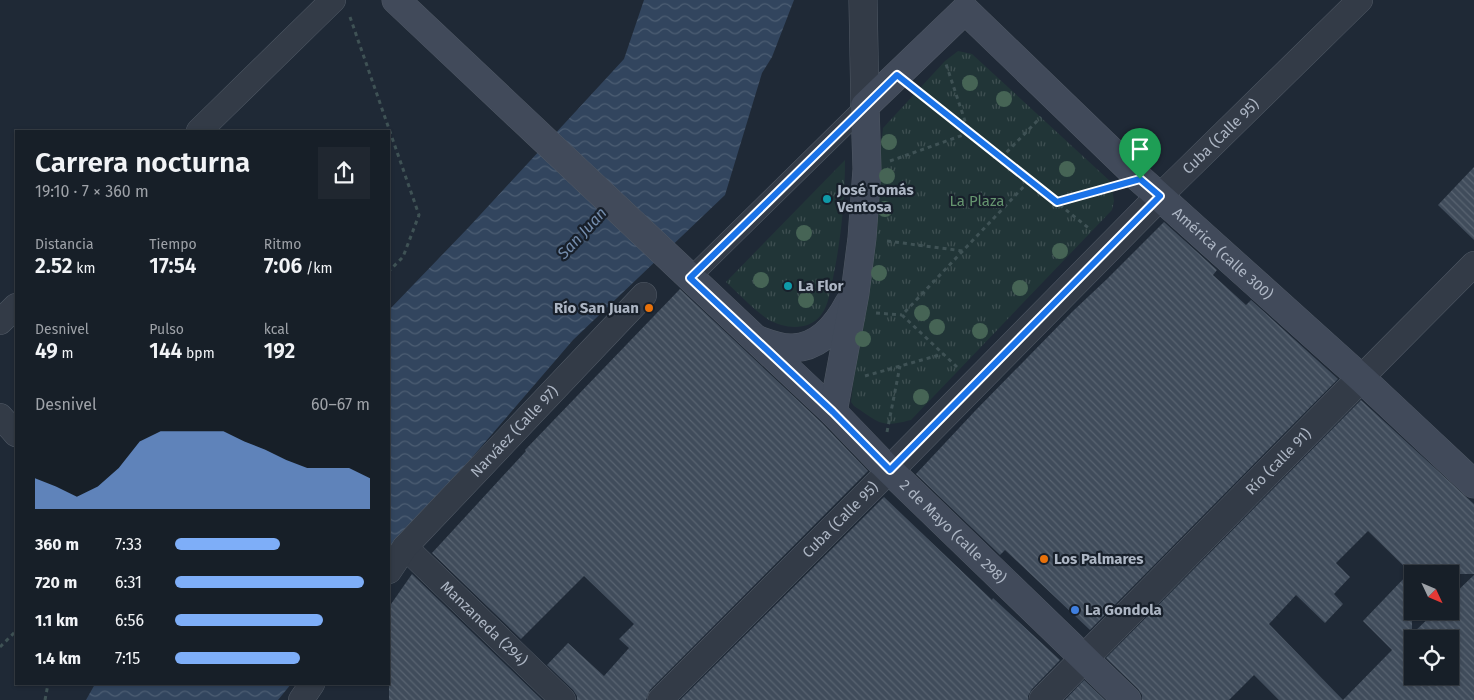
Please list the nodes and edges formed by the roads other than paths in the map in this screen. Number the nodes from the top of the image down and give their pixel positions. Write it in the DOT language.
graph roads {
  1 [pos="396,0"];
  2 [pos="863,0"];
  3 [pos="1360,0"];
  4 [pos="965,3"];
  5 [pos="340,5"];
  6 [pos="865,106"];
  7 [pos="200,130"];
  8 [pos="1160,196"];
  9 [pos="1474,264"];
  10 [pos="681,269"];
  11 [pos="855,293"];
  12 [pos="644,296"];
  13 [pos="15,307"];
  14 [pos="0,322"];
  15 [pos="756,340"];
  16 [pos="1361,378"];
  17 [pos="833,412"];
  18 [pos="0,416"];
  19 [pos="15,433"];
  20 [pos="886,466"];
  21 [pos="1474,484"];
  22 [pos="405,547"];
  23 [pos="390,570"];
  24 [pos="1083,659"];
  25 [pos="563,700"];
  26 [pos="660,700"];
  27 [pos="1043,700"];
  28 [pos="1127,700"];
  1 -- 10 [label="main road, 2 de Mayo (calle 298)"];
  2 -- 6 [label="street"];
  3 -- 8 [label="street, Cuba (Calle 95)"];
  4 -- 6 [label="main road"];
  4 -- 8 [label="main road, América (calle 300)"];
  5 -- 7 [label="street"];
  6 -- 10 [label="street"];
  6 -- 11 [label="main road"];
  8 -- 16 [label="main road, América (calle 300)"];
  8 -- 20 [label="street, Cuba (Calle 95)"];
  9 -- 16 [label="street, Río (calle 91)"];
  10 -- 15 [label="main road, 2 de Mayo (calle 298)"];
  11 -- 15 [label="main road"];
  11 -- 17 [label="main road"];
  12 -- 22 [label="street, Narváez (Calle 97)"];
  13 -- 14 [label="street"];
  15 -- 17 [label="main road, 2 de Mayo (calle 298)"];
  16 -- 21 [label="main road, América (calle 300)"];
  16 -- 24 [label="street, Río (calle 91)"];
  17 -- 20 [label="main road, 2 de Mayo (calle 298)"];
  18 -- 19 [label="street"];
  20 -- 24 [label="main road, 2 de Mayo (calle 298)"];
  20 -- 26 [label="street, Cuba (Calle 95)"];
  22 -- 23 [label="street, Narváez (Calle 97)"];
  22 -- 25 [label="street, Manzaneda (294)"];
  24 -- 27 [label="street, Río (calle 91)"];
  24 -- 28 [label="main road, 2 de Mayo (calle 298)"];
}
